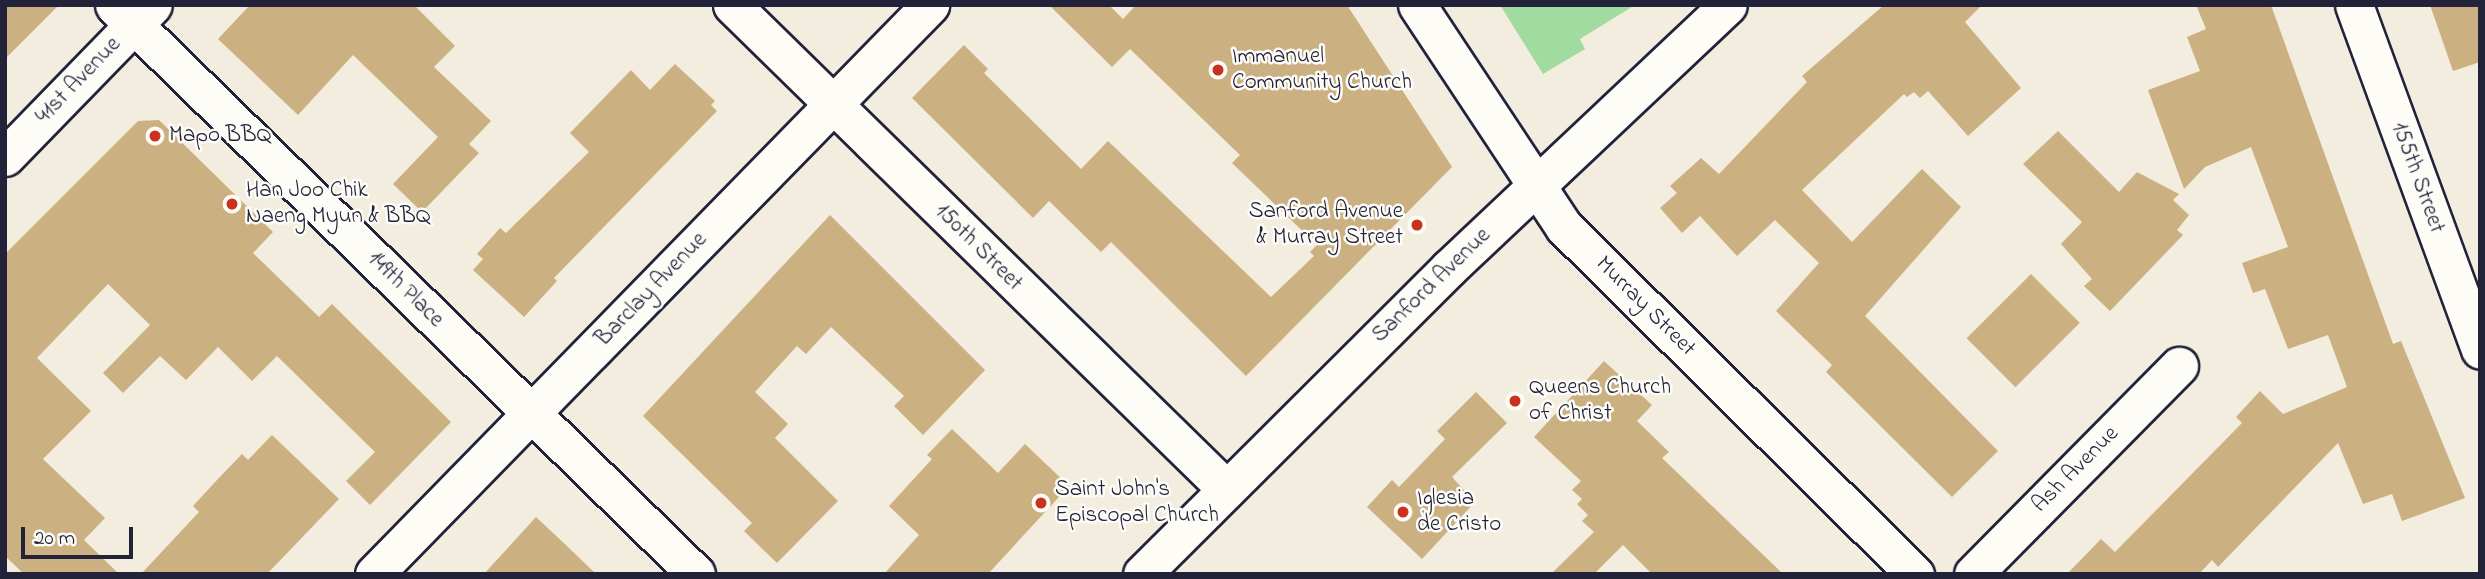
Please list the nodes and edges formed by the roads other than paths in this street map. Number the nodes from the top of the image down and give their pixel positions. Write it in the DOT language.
graph roads {
  1 [pos="732,5"];
  2 [pos="930,5"];
  3 [pos="1417,5"];
  4 [pos="1728,5"];
  5 [pos="2354,5"];
  6 [pos="134,12"];
  7 [pos="833,104"];
  8 [pos="5,157"];
  9 [pos="1536,186"];
  10 [pos="2480,350"];
  11 [pos="2179,366"];
  12 [pos="531,414"];
  13 [pos="1226,489"];
  14 [pos="374,574"];
  15 [pos="696,574"];
  16 [pos="1142,574"];
  17 [pos="1916,574"];
  18 [pos="1973,574"];
  1 -- 7 [label="street, 150th Street"];
  2 -- 7 [label="street, Barclay Avenue"];
  3 -- 9 [label="street, Murray Street"];
  4 -- 9 [label="street, Sanford Avenue"];
  5 -- 10 [label="street, 155th Street"];
  6 -- 8 [label="street, 41st Avenue"];
  6 -- 12 [label="street, 149th Place"];
  7 -- 12 [label="street, Barclay Avenue"];
  7 -- 13 [label="street, 150th Street"];
  9 -- 13 [label="street, Sanford Avenue"];
  9 -- 17 [label="street, Murray Street"];
  11 -- 18 [label="street, Ash Avenue"];
  12 -- 14 [label="street, Barclay Avenue"];
  12 -- 15 [label="street, 149th Place"];
  13 -- 16 [label="street, Sanford Avenue"];
}
